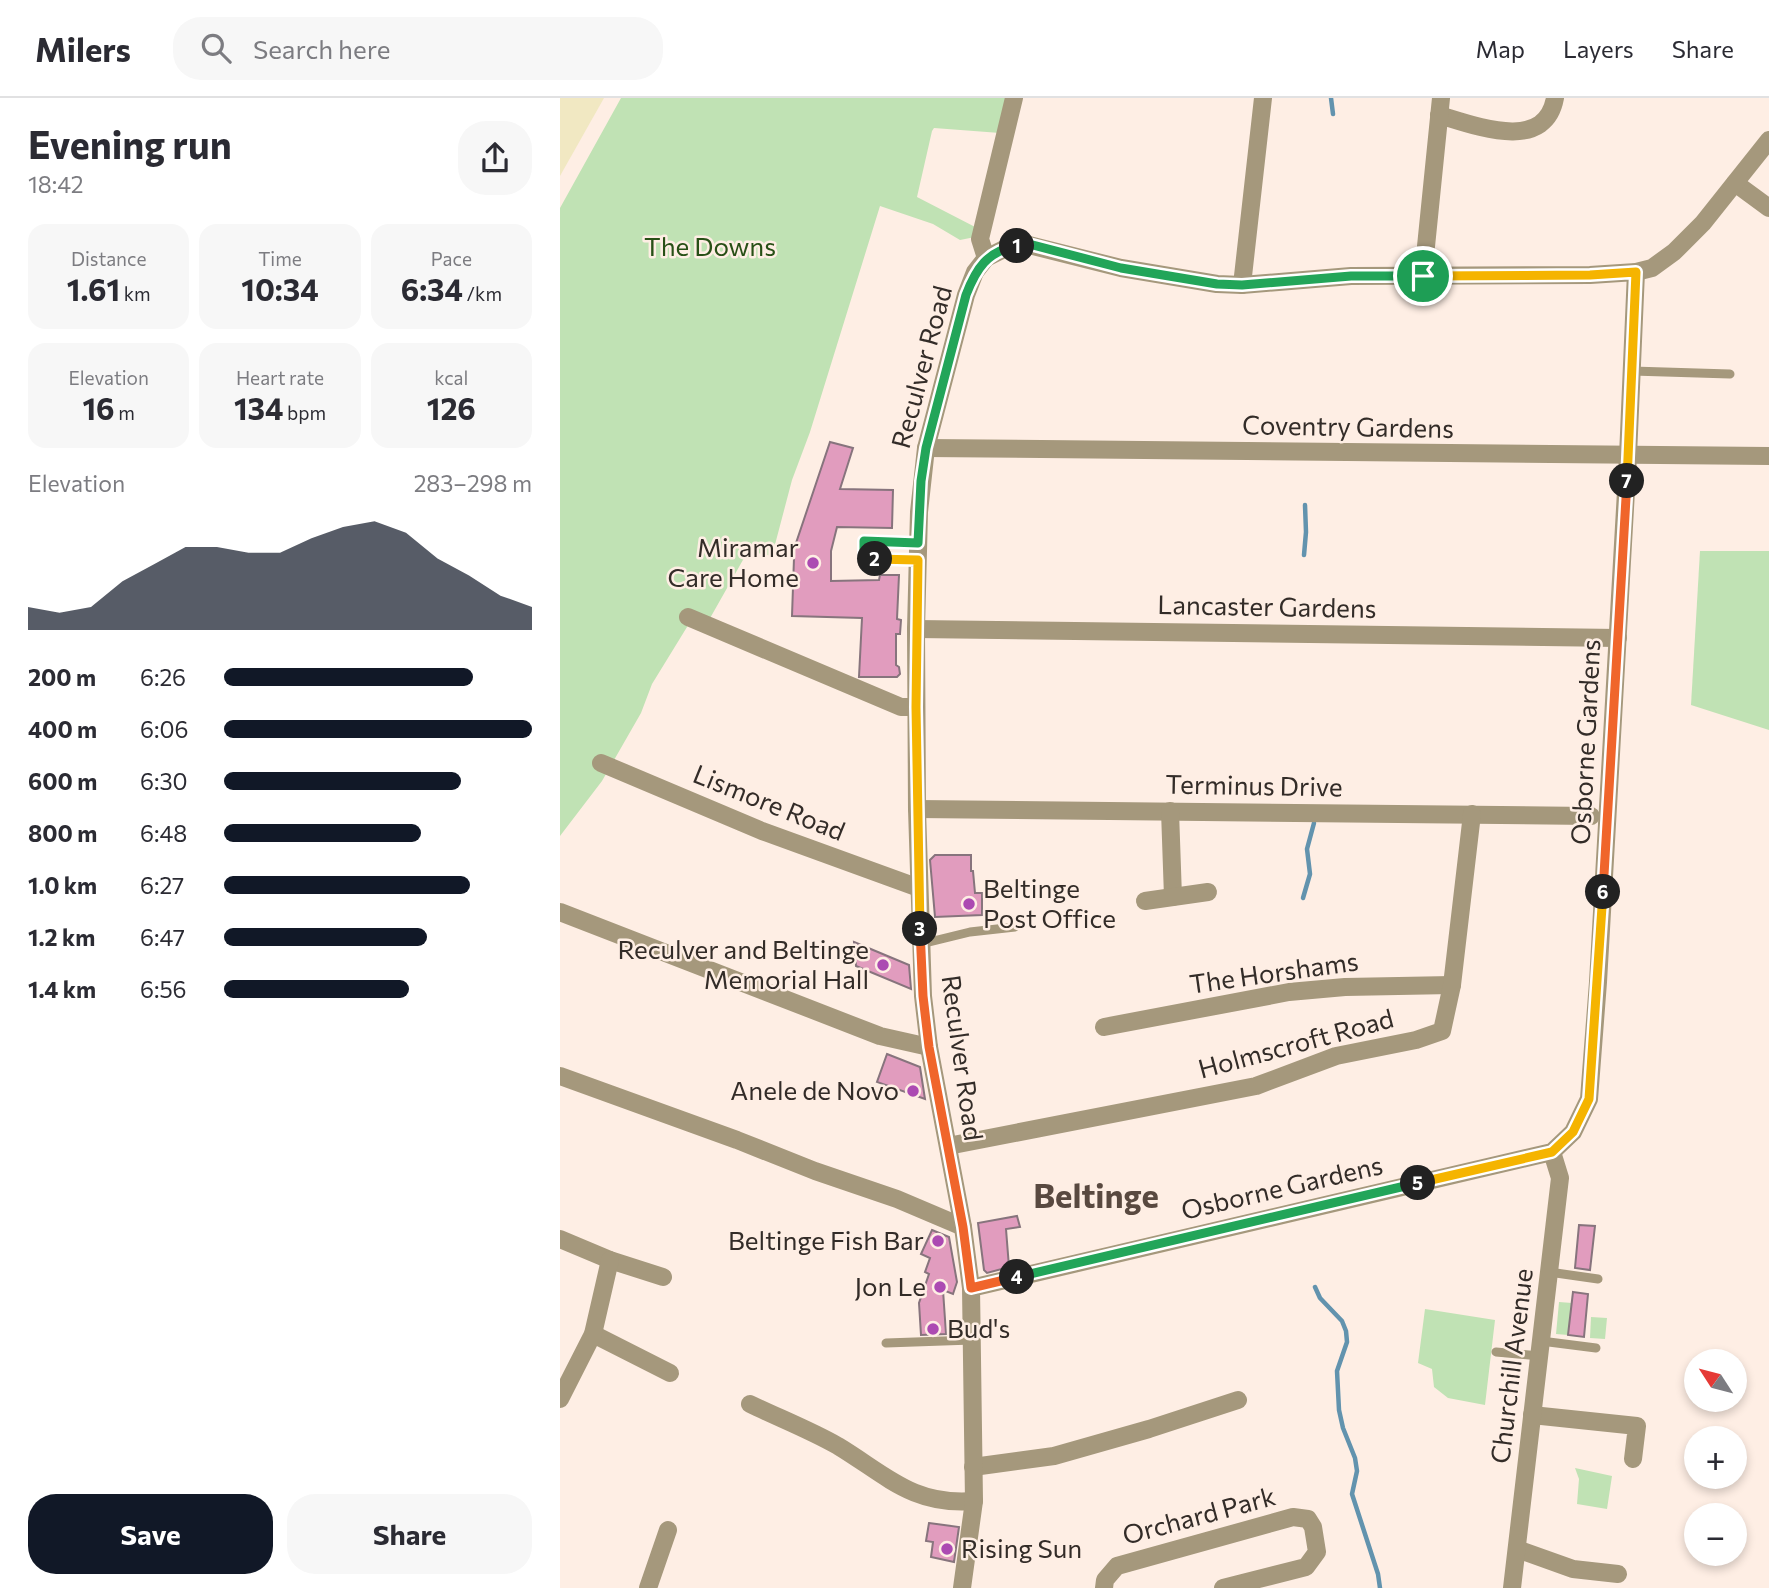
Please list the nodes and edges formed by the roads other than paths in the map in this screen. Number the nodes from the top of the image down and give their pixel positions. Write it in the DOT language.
graph roads {
  1 [pos="1014,98"];
  2 [pos="1263,98"];
  3 [pos="1555,98"];
  4 [pos="1440,106"];
  5 [pos="1769,140"];
  6 [pos="1735,183"];
  7 [pos="1769,208"];
  8 [pos="979,247"];
  9 [pos="1636,272"];
  10 [pos="1423,276"];
  11 [pos="1242,285"];
  12 [pos="1632,371"];
  13 [pos="1730,374"];
  14 [pos="926,448"];
  15 [pos="1628,456"];
  16 [pos="1769,456"];
  17 [pos="918,552"];
  18 [pos="688,617"];
  19 [pos="916,629"];
  20 [pos="1618,638"];
  21 [pos="916,707"];
  22 [pos="601,763"];
  23 [pos="917,809"];
  24 [pos="1170,811"];
  25 [pos="1472,814"];
  26 [pos="1591,816"];
  27 [pos="919,888"];
  28 [pos="1208,892"];
  29 [pos="1173,897"];
  30 [pos="1145,901"];
  31 [pos="560,912"];
  32 [pos="1015,927"];
  33 [pos="921,944"];
  34 [pos="1452,985"];
  35 [pos="1104,1027"];
  36 [pos="929,1047"];
  37 [pos="560,1076"];
  38 [pos="948,1146"];
  39 [pos="1552,1152"];
  40 [pos="963,1227"];
  41 [pos="560,1239"];
  42 [pos="610,1260"];
  43 [pos="1549,1272"];
  44 [pos="663,1278"];
  45 [pos="1598,1279"];
  46 [pos="971,1288"];
  47 [pos="593,1334"];
  48 [pos="972,1340"];
  49 [pos="886,1343"];
  50 [pos="1596,1348"];
  51 [pos="1540,1349"];
  52 [pos="1496,1352"];
  53 [pos="670,1373"];
  54 [pos="560,1399"];
  55 [pos="1238,1400"];
  56 [pos="750,1404"];
  57 [pos="1532,1415"];
  58 [pos="1633,1458"];
  59 [pos="973,1467"];
  60 [pos="974,1501"];
  61 [pos="667,1530"];
  62 [pos="1517,1549"];
  63 [pos="1618,1574"];
  64 [pos="648,1588"];
  65 [pos="962,1588"];
  66 [pos="1104,1588"];
  67 [pos="1223,1588"];
  68 [pos="1511,1588"];
  1 -- 8 [label="street"];
  2 -- 11 [label="street"];
  3 -- 4 [label="street"];
  4 -- 10 [label="street"];
  5 -- 6 [label="street"];
  6 -- 7 [label="street"];
  6 -- 9 [label="street"];
  8 -- 11 [label="street"];
  8 -- 14 [label="street, Reculver Road"];
  9 -- 10 [label="street"];
  9 -- 12 [label="street, Osborne Gardens"];
  10 -- 11 [label="street"];
  12 -- 13 [label="lane"];
  12 -- 15 [label="street, Osborne Gardens"];
  14 -- 15 [label="street, Coventry Gardens"];
  14 -- 17 [label="street, Reculver Road"];
  15 -- 16 [label="street, Coventry Gardens"];
  15 -- 20 [label="street, Osborne Gardens"];
  17 -- 17 [label="lane"];
  17 -- 19 [label="street, Reculver Road"];
  18 -- 21 [label="street"];
  19 -- 20 [label="street, Lancaster Gardens"];
  19 -- 21 [label="street, Reculver Road"];
  20 -- 39 [label="street, Osborne Gardens"];
  21 -- 23 [label="street, Reculver Road"];
  22 -- 27 [label="street, Lismore Road"];
  23 -- 24 [label="street, Terminus Drive"];
  23 -- 27 [label="street, Reculver Road"];
  24 -- 25 [label="street, Terminus Drive"];
  24 -- 29 [label="street"];
  25 -- 26 [label="street, Terminus Drive"];
  25 -- 34 [label="street, Holmscroft Road"];
  27 -- 33 [label="street, Reculver Road"];
  28 -- 29 [label="street"];
  29 -- 30 [label="street"];
  31 -- 36 [label="street"];
  32 -- 33 [label="lane"];
  33 -- 36 [label="street, Reculver Road"];
  34 -- 35 [label="street, The Horshams"];
  34 -- 38 [label="street, Holmscroft Road"];
  36 -- 38 [label="street, Reculver Road"];
  37 -- 40 [label="street"];
  38 -- 40 [label="street, Reculver Road"];
  39 -- 43 [label="street, Churchill Avenue"];
  39 -- 46 [label="street, Osborne Gardens"];
  40 -- 46 [label="street, Reculver Road"];
  41 -- 42 [label="street"];
  42 -- 44 [label="street"];
  42 -- 47 [label="street"];
  43 -- 45 [label="lane"];
  43 -- 51 [label="street, Churchill Avenue"];
  46 -- 48 [label="street, Reculver Road"];
  47 -- 53 [label="street"];
  47 -- 54 [label="street"];
  48 -- 49 [label="lane"];
  48 -- 59 [label="street, Reculver Road"];
  50 -- 51 [label="lane"];
  51 -- 52 [label="lane"];
  51 -- 57 [label="street, Churchill Avenue"];
  55 -- 59 [label="street"];
  56 -- 60 [label="street"];
  57 -- 58 [label="street"];
  57 -- 62 [label="street, Churchill Avenue"];
  59 -- 60 [label="street, Reculver Road"];
  60 -- 65 [label="street, Reculver Road"];
  61 -- 64 [label="street"];
  62 -- 63 [label="street"];
  62 -- 68 [label="street, Churchill Avenue"];
  66 -- 67 [label="street, Orchard Park"];
}
